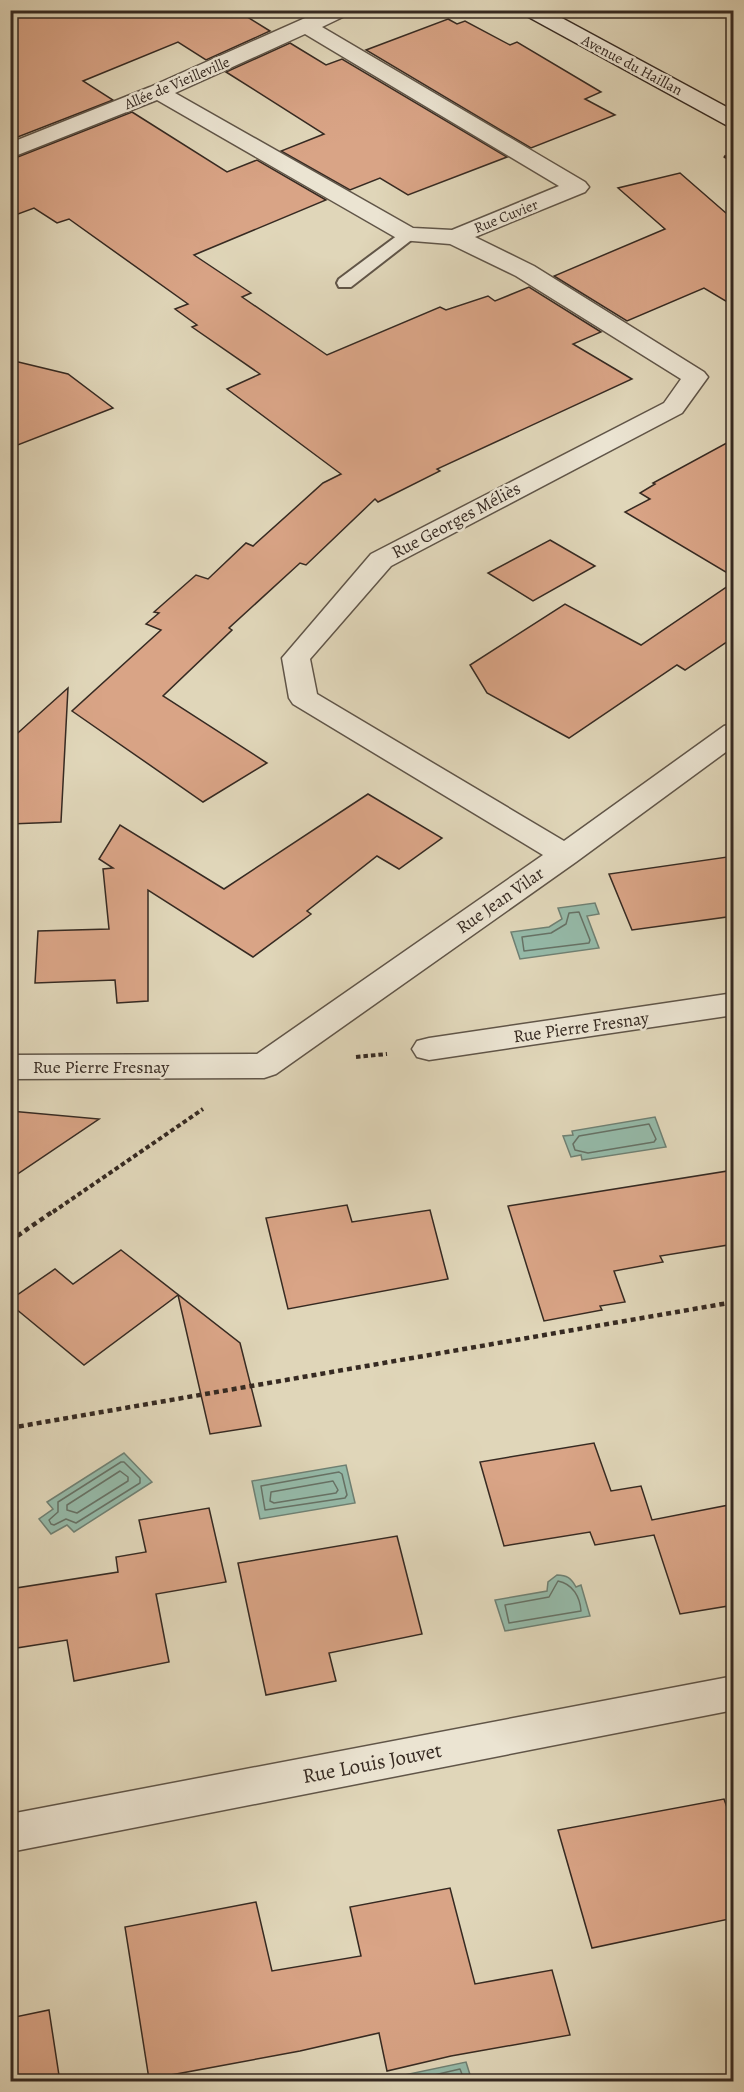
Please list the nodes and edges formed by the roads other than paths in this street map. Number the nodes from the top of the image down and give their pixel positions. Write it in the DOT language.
graph roads {
  1 [pos="342,10"];
  2 [pos="530,10"];
  3 [pos="308,27"];
  4 [pos="158,92"];
  5 [pos="734,120"];
  6 [pos="10,151"];
  7 [pos="408,235"];
  8 [pos="454,237"];
  9 [pos="345,283"];
  10 [pos="734,732"];
  11 [pos="565,855"];
  12 [pos="734,1004"];
  13 [pos="429,1049"];
  14 [pos="264,1066"];
  15 [pos="10,1068"];
  16 [pos="734,1693"];
  17 [pos="10,1833"];
  1 -- 3 [label="street, Allée de Vieilleville"];
  2 -- 5 [label="street, Avenue du Haillan"];
  3 -- 4 [label="street, Allée de Vieilleville"];
  3 -- 8 [label="street, Rue Cuvier"];
  4 -- 6 [label="street, Allée de Vieilleville"];
  4 -- 7 [label="street, Rue Cuvier"];
  7 -- 8 [label="street, Rue Cuvier"];
  7 -- 9 [label="lane"];
  8 -- 11 [label="street, Rue Georges Méliès"];
  10 -- 11 [label="street, Rue Jean Vilar"];
  11 -- 14 [label="street, Rue Jean Vilar"];
  12 -- 13 [label="street, Rue Pierre Fresnay"];
  14 -- 15 [label="street, Rue Pierre Fresnay"];
  16 -- 17 [label="street, Rue Louis Jouvet"];
}
